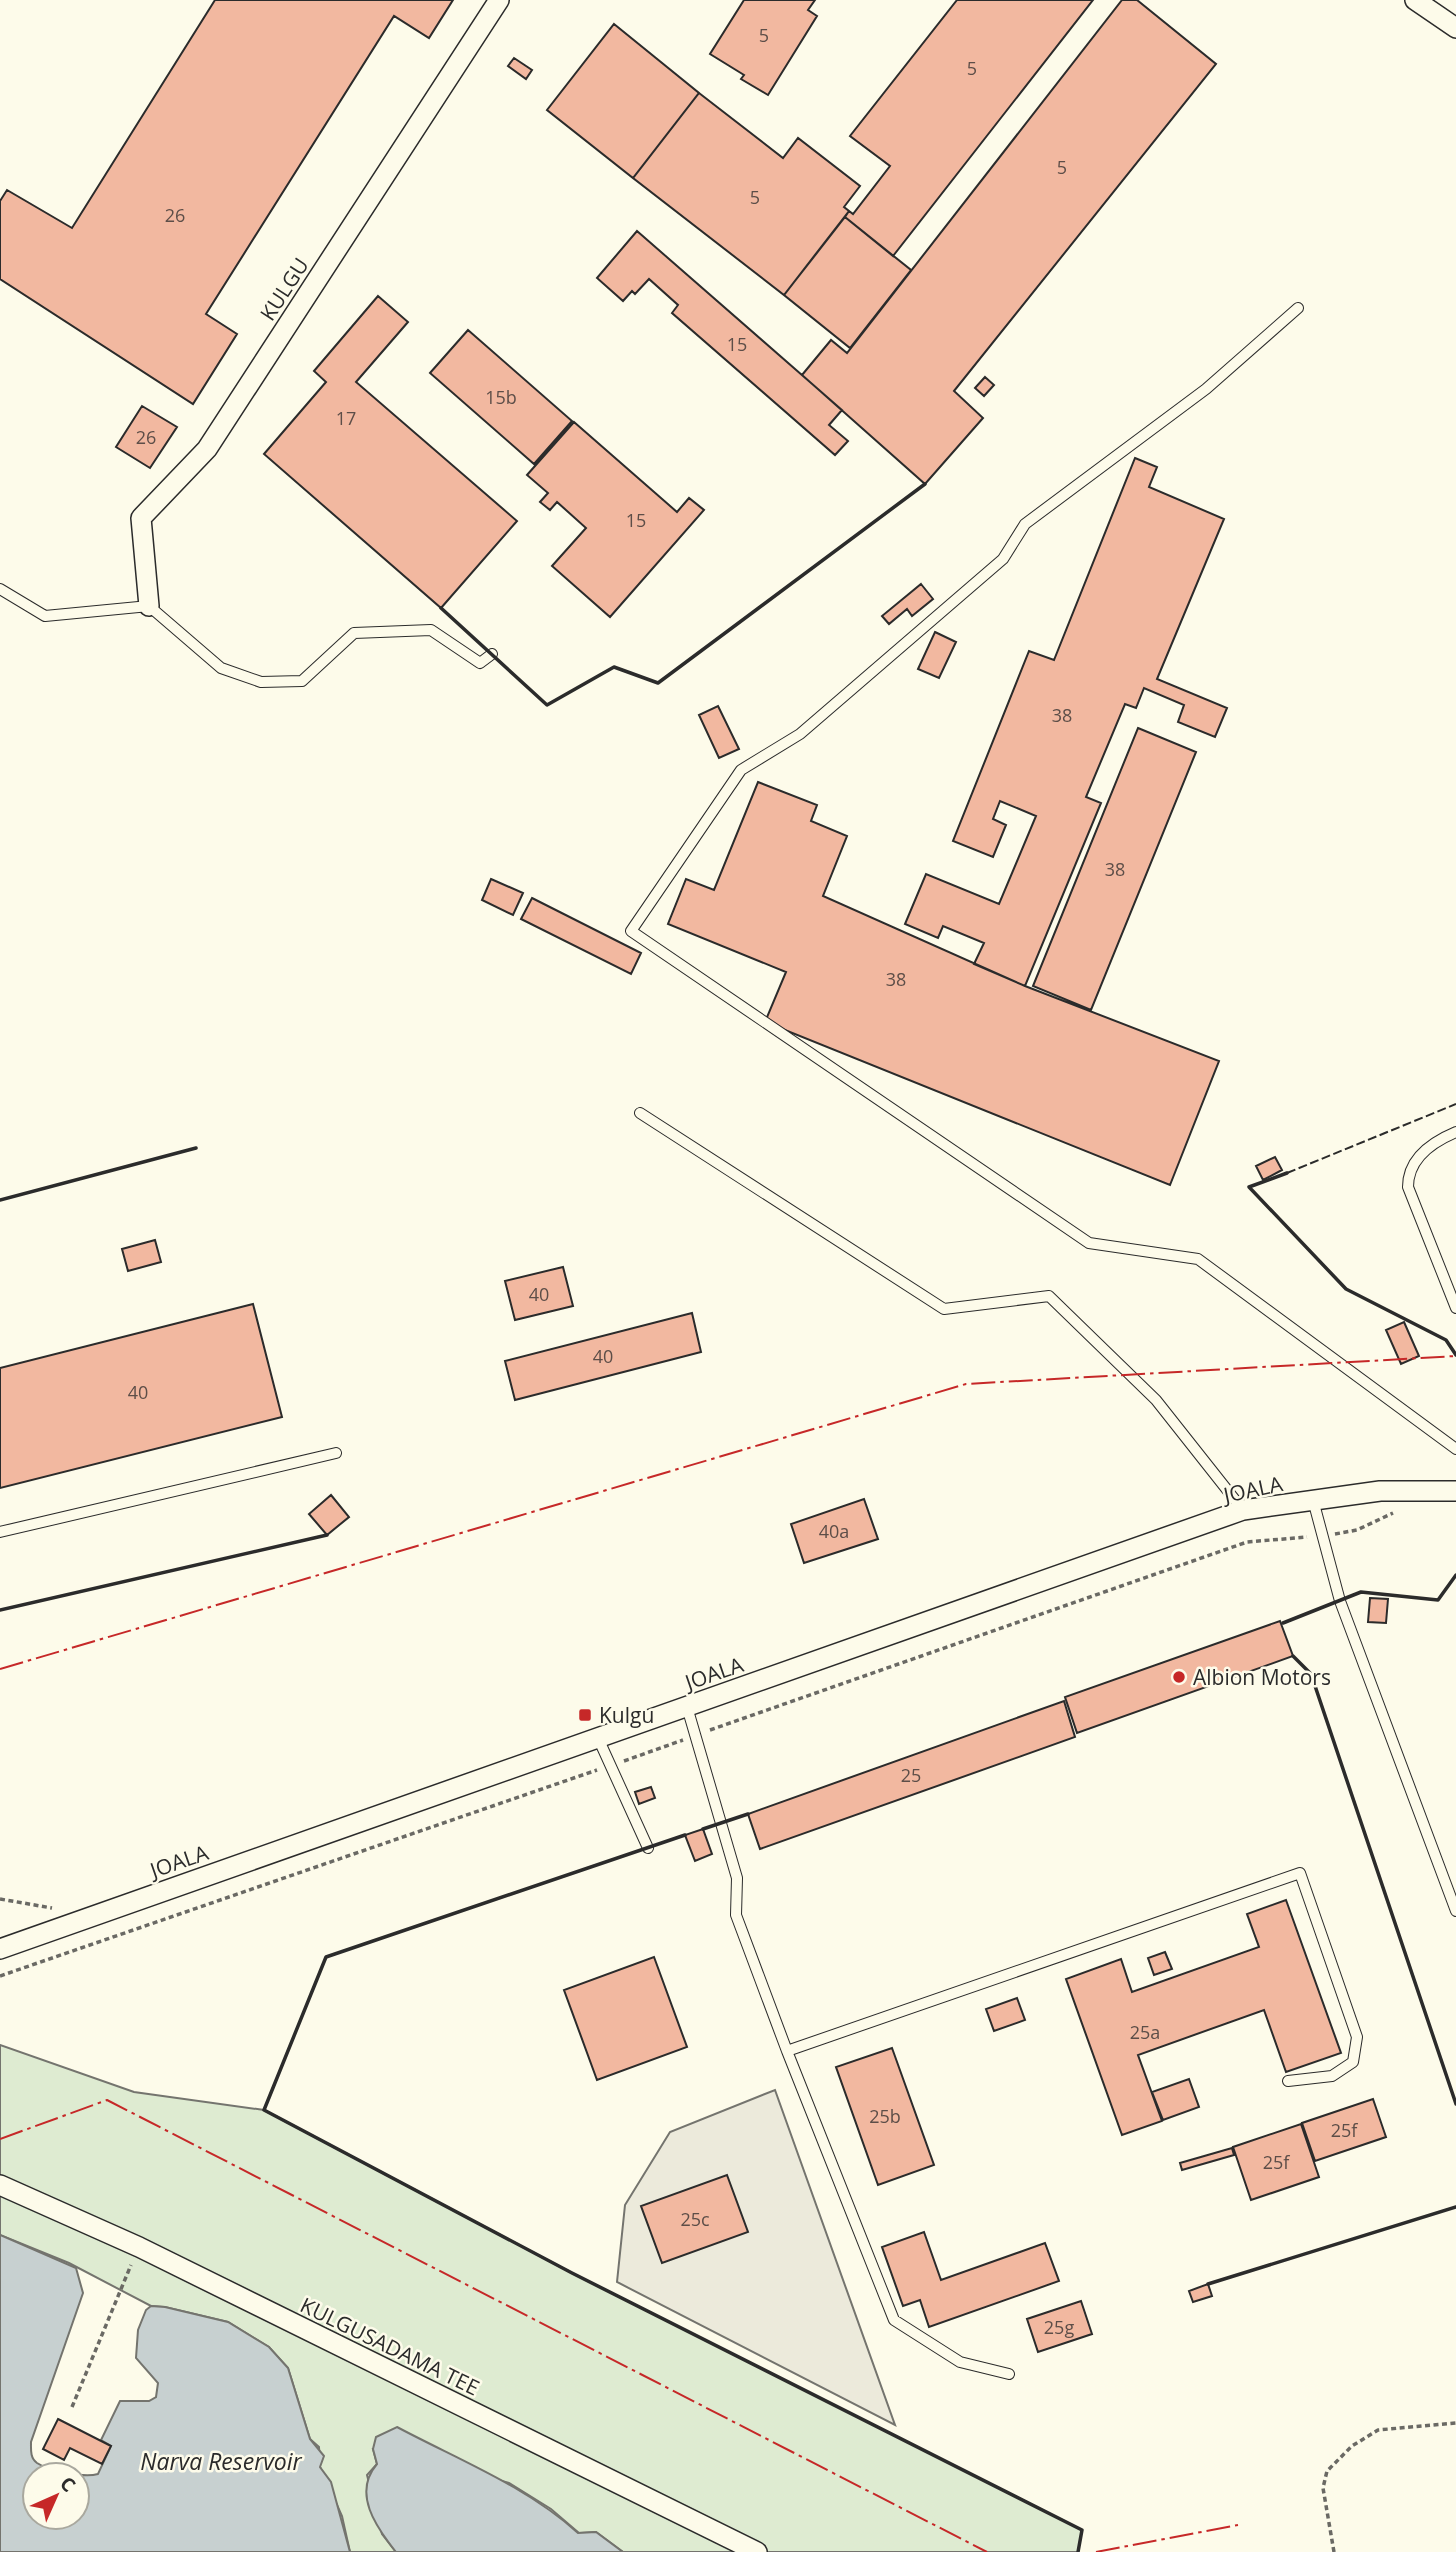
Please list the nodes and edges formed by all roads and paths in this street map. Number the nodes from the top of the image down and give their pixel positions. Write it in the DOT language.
graph roads {
  1 [pos="499,0"];
  2 [pos="1415,0"];
  3 [pos="1456,28"];
  4 [pos="1298,308"];
  5 [pos="0,589"];
  6 [pos="149,606"];
  7 [pos="492,654"];
  8 [pos="640,1113"];
  9 [pos="1456,1132"];
  10 [pos="1456,1308"];
  11 [pos="1456,1449"];
  12 [pos="336,1453"];
  13 [pos="1456,1491"];
  14 [pos="1313,1500"];
  15 [pos="1243,1510"];
  16 [pos="1395,1512"];
  17 [pos="0,1532"];
  18 [pos="1322,1536"];
  19 [pos="687,1707"];
  20 [pos="695,1736"];
  21 [pos="598,1738"];
  22 [pos="610,1765"];
  23 [pos="648,1847"];
  24 [pos="1456,1911"];
  25 [pos="1,1946"];
  26 [pos="0,1976"];
  27 [pos="787,2051"];
  28 [pos="1288,2081"];
  29 [pos="0,2185"];
  30 [pos="139,2247"];
  31 [pos="1009,2374"];
  32 [pos="72,2407"];
  33 [pos="1456,2423"];
  34 [pos="757,2552"];
  35 [pos="1334,2552"];
  1 -- 6 [label="street, KULGU"];
  2 -- 3 [label="street"];
  4 -- 11 [label="lane"];
  5 -- 6 [label="lane"];
  6 -- 7 [label="lane"];
  8 -- 15 [label="lane"];
  9 -- 10 [label="lane"];
  12 -- 17 [label="lane"];
  13 -- 14 [label="street, JOALA"];
  14 -- 15 [label="street, JOALA"];
  14 -- 18 [label="lane"];
  15 -- 19 [label="street, JOALA"];
  16 -- 18 [label="path"];
  18 -- 20 [label="path"];
  18 -- 24 [label="lane"];
  19 -- 20 [label="lane"];
  19 -- 21 [label="street, JOALA"];
  20 -- 22 [label="path"];
  20 -- 27 [label="lane"];
  21 -- 22 [label="lane"];
  21 -- 25 [label="street, JOALA"];
  22 -- 23 [label="lane"];
  22 -- 26 [label="path"];
  27 -- 28 [label="lane"];
  27 -- 31 [label="lane"];
  29 -- 30 [label="street, KULGUSADAMA TEE"];
  30 -- 32 [label="path"];
  30 -- 34 [label="street, KULGUSADAMA TEE"];
  33 -- 35 [label="path"];
}
